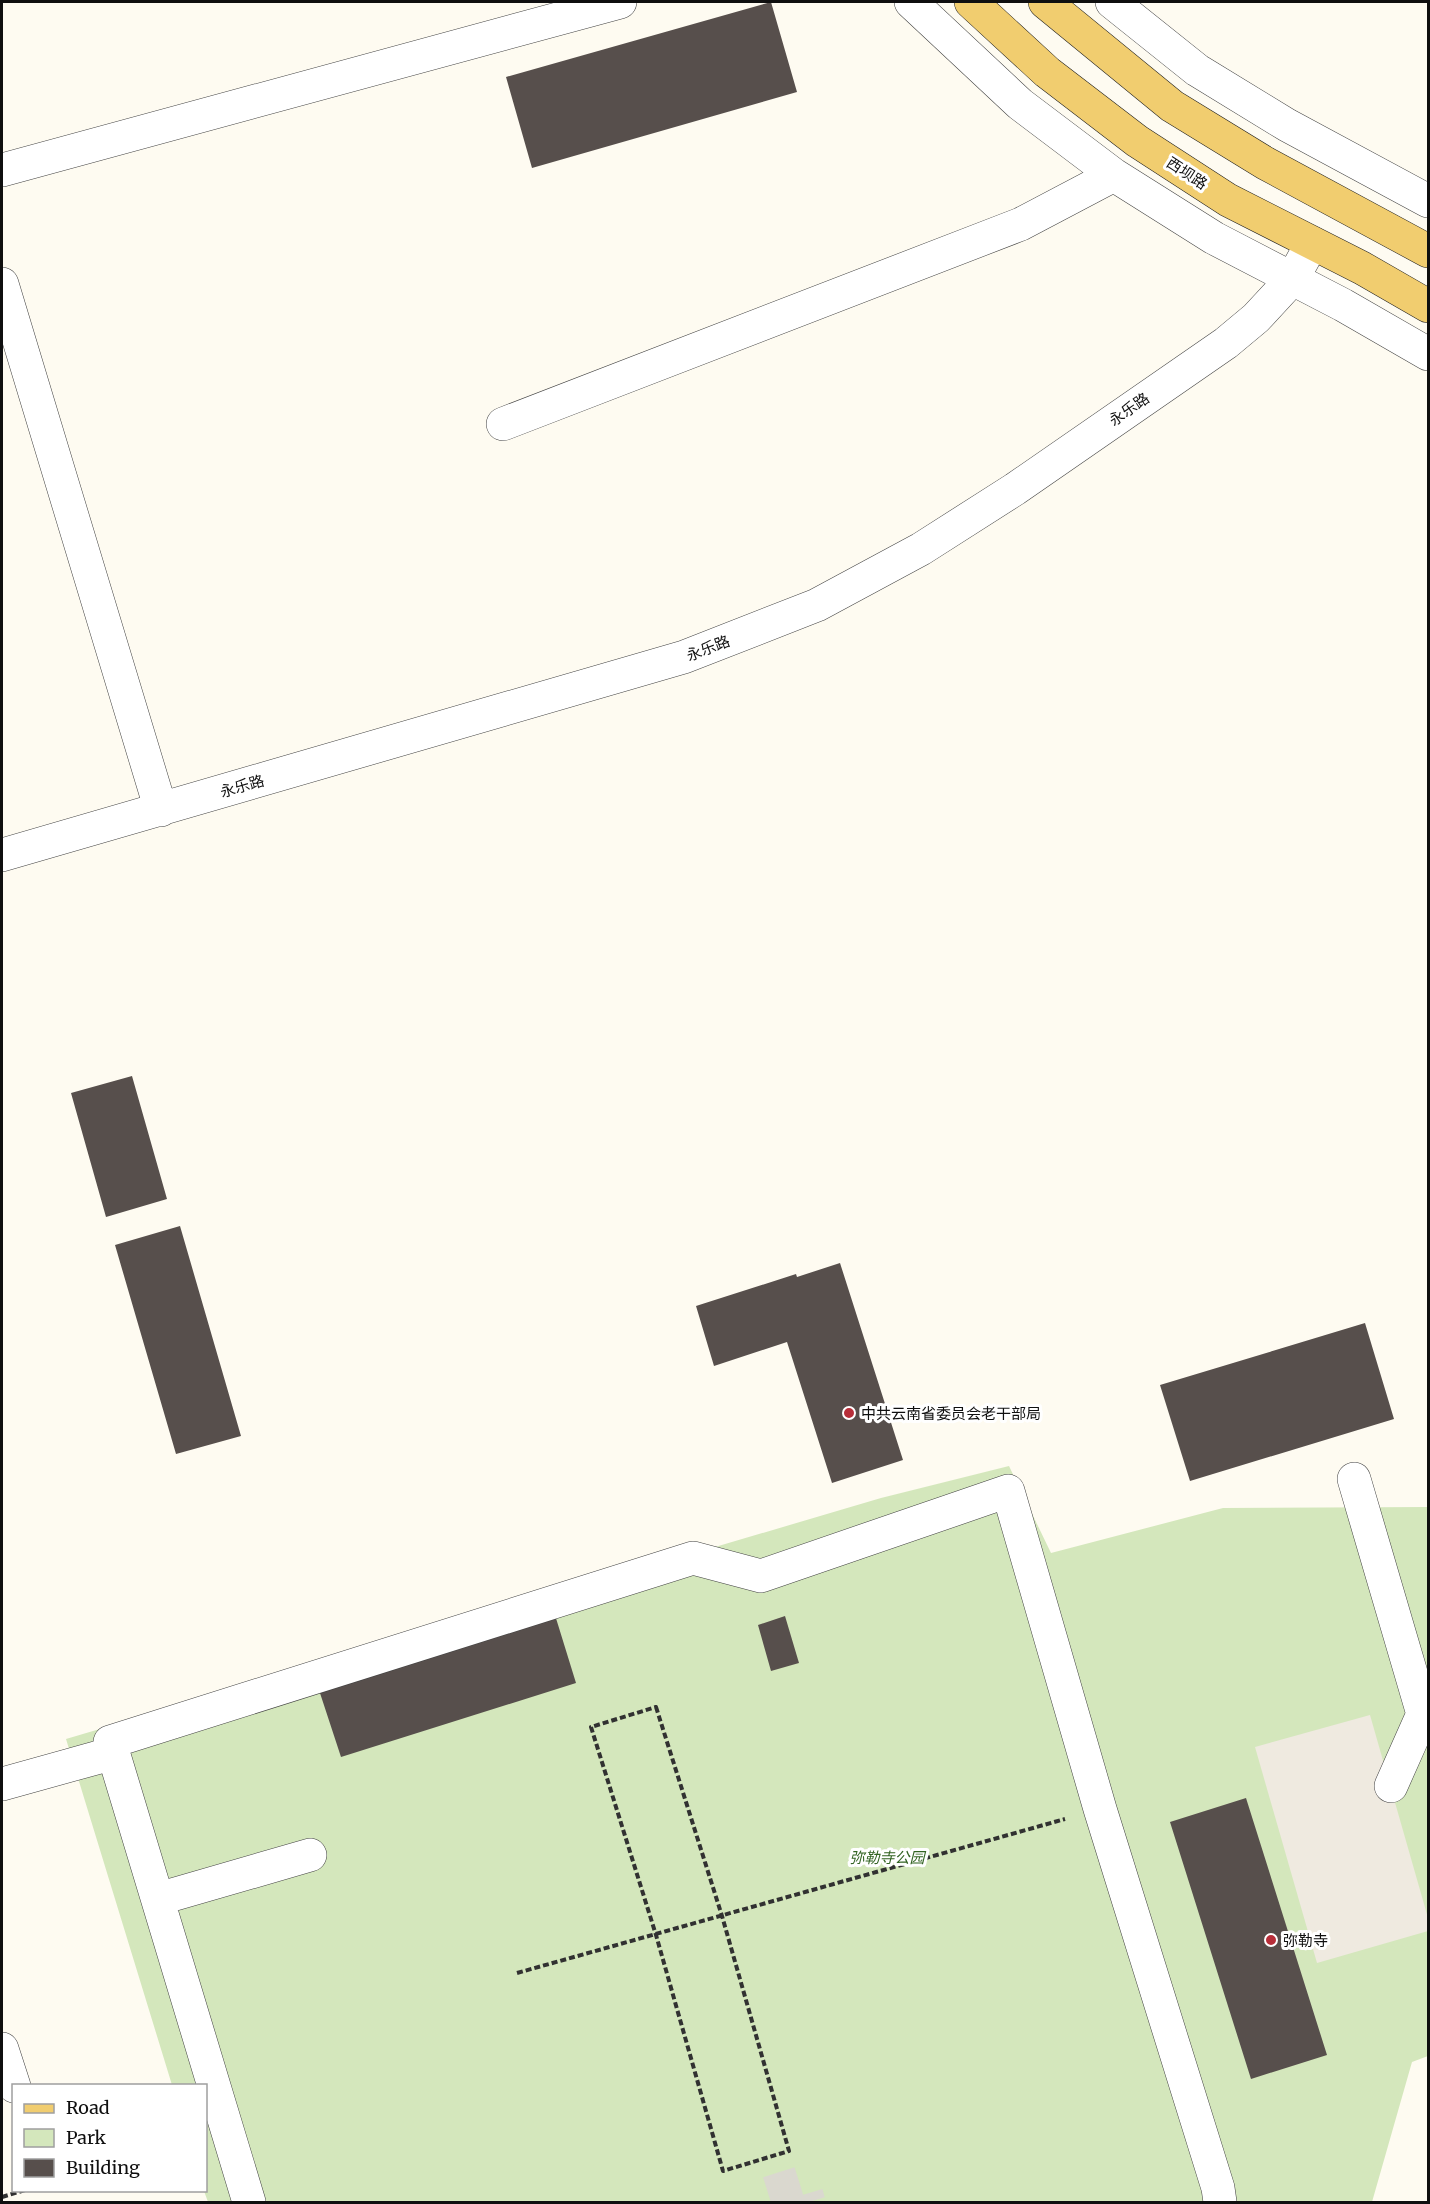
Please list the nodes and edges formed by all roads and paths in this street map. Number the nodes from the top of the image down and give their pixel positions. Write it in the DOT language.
graph roads {
  1 [pos="620,2"];
  2 [pos="910,2"];
  3 [pos="971,2"];
  4 [pos="1045,2"];
  5 [pos="1112,2"];
  6 [pos="2,170"];
  7 [pos="1114,175"];
  8 [pos="1428,201"];
  9 [pos="1312,243"];
  10 [pos="1428,251"];
  11 [pos="1293,278"];
  12 [pos="2,284"];
  13 [pos="1428,306"];
  14 [pos="1428,354"];
  15 [pos="503,424"];
  16 [pos="161,810"];
  17 [pos="2,855"];
  18 [pos="1354,1479"];
  19 [pos="114,1754"];
  20 [pos="2,1784"];
  21 [pos="1391,1786"];
  22 [pos="1100,1809"];
  23 [pos="310,1855"];
  24 [pos="158,1899"];
  25 [pos="723,1916"];
  26 [pos="656,1935"];
  27 [pos="517,1973"];
  28 [pos="2,2049"];
  29 [pos="14,2084"];
  30 [pos="18,2192"];
  31 [pos="2,2197"];
  32 [pos="249,2202"];
  33 [pos="1220,2202"];
  1 -- 6 [label="street"];
  2 -- 7 [label="street"];
  3 -- 9 [label="main road, 西坝路"];
  4 -- 10 [label="main road"];
  5 -- 8 [label="street"];
  7 -- 11 [label="street"];
  7 -- 15 [label="street"];
  9 -- 11 [label="street, 永乐路"];
  9 -- 13 [label="main road, 西坝路"];
  11 -- 14 [label="street"];
  11 -- 16 [label="street, 永乐路"];
  12 -- 16 [label="street"];
  16 -- 17 [label="street, 永乐路"];
  18 -- 21 [label="street"];
  19 -- 20 [label="street"];
  19 -- 22 [label="street"];
  19 -- 24 [label="street"];
  22 -- 25 [label="path"];
  22 -- 33 [label="street"];
  23 -- 24 [label="street"];
  24 -- 32 [label="street"];
  25 -- 26 [label="path"];
  25 -- 26 [label="path"];
  25 -- 26 [label="path"];
  26 -- 27 [label="path"];
  28 -- 29 [label="street"];
  30 -- 31 [label="path"];
}
